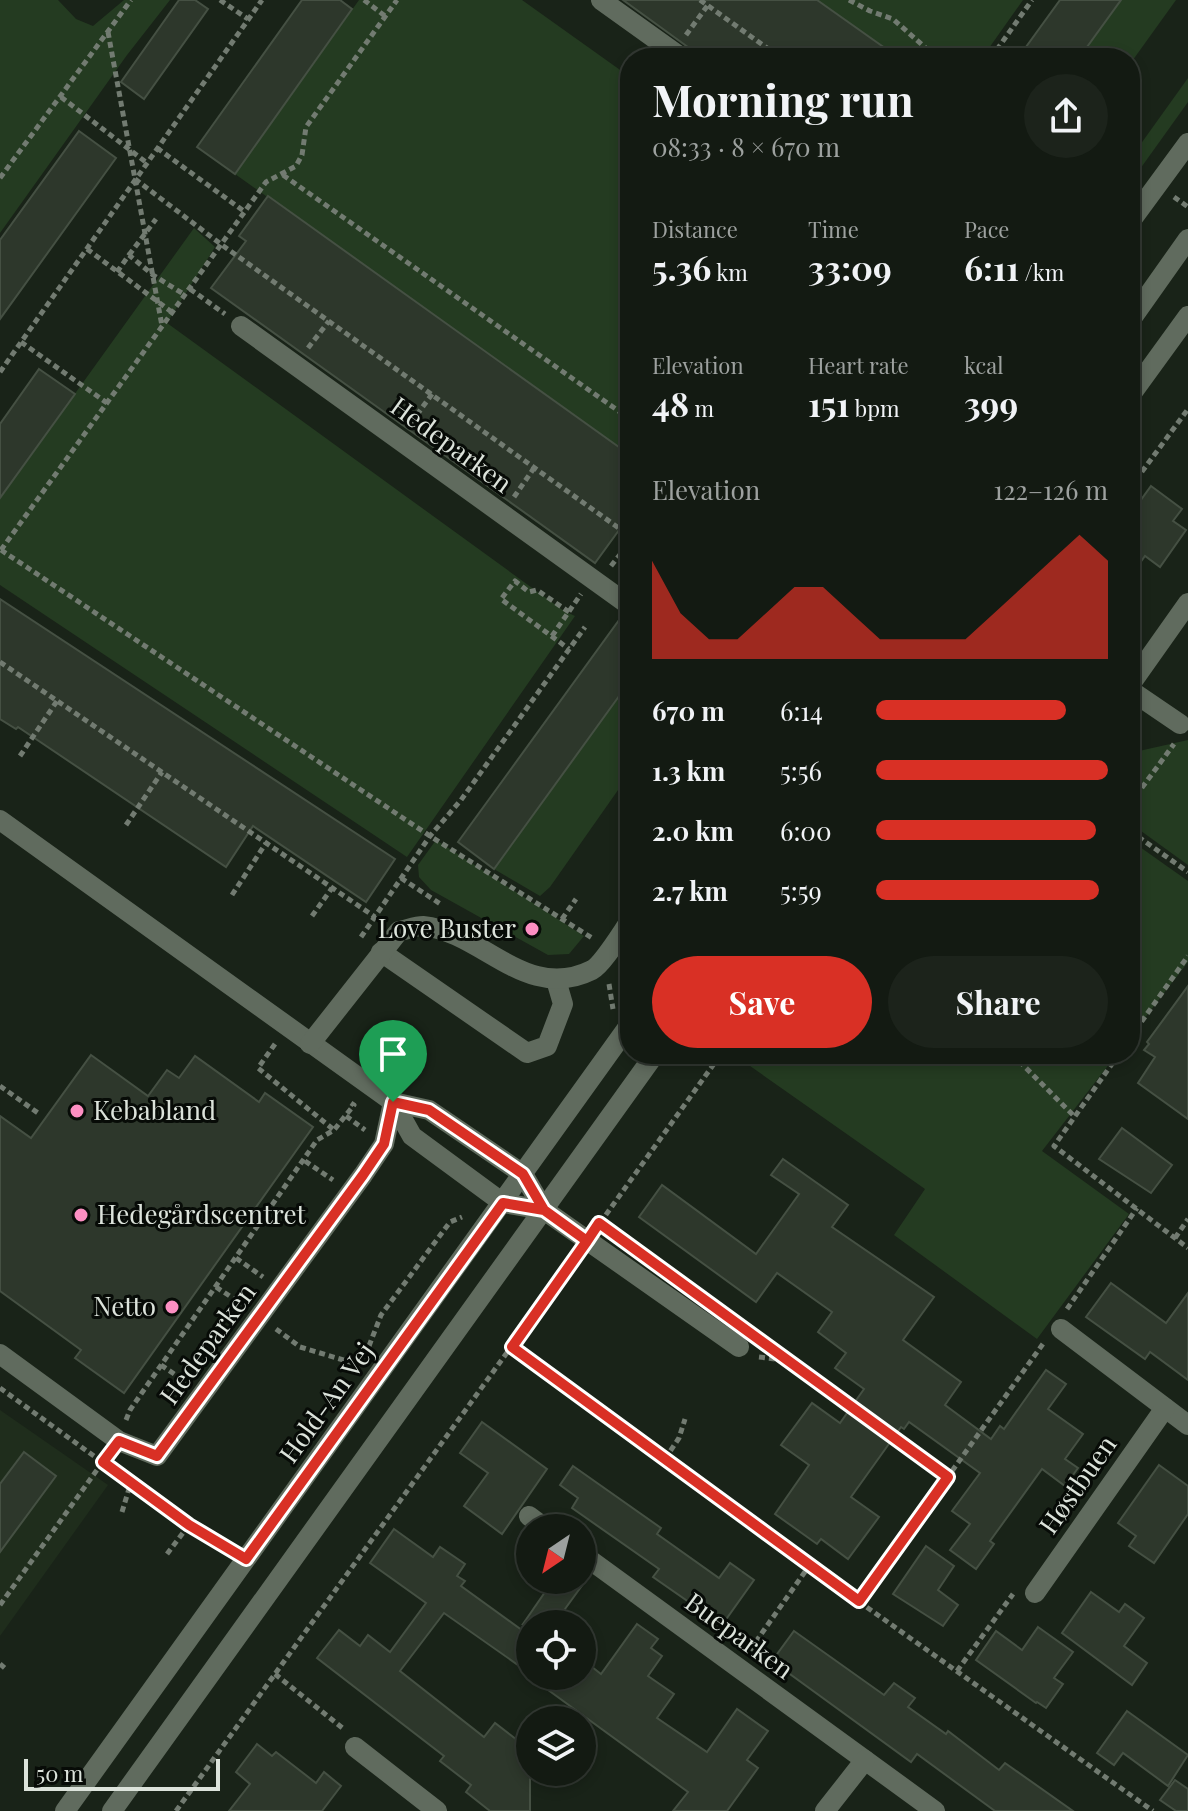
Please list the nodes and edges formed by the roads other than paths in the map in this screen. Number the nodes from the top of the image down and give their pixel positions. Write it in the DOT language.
graph roads {
  1 [pos="601,0"];
  2 [pos="668,48"];
  3 [pos="1188,143"];
  4 [pos="1180,170"];
  5 [pos="1140,212"];
  6 [pos="1188,239"];
  7 [pos="1140,307"];
  8 [pos="1188,316"];
  9 [pos="241,326"];
  10 [pos="1140,382"];
  11 [pos="620,599"];
  12 [pos="1188,603"];
  13 [pos="1140,673"];
  14 [pos="1140,694"];
  15 [pos="1180,724"];
  16 [pos="0,820"];
  17 [pos="620,929"];
  18 [pos="381,952"];
  19 [pos="556,980"];
  20 [pos="620,1038"];
  21 [pos="310,1044"];
  22 [pos="648,1064"];
  23 [pos="393,1102"];
  24 [pos="523,1174"];
  25 [pos="503,1203"];
  26 [pos="544,1210"];
  27 [pos="1058,1326"];
  28 [pos="739,1347"];
  29 [pos="0,1354"];
  30 [pos="1165,1408"];
  31 [pos="1188,1425"];
  32 [pos="596,1564"];
  33 [pos="1035,1593"];
  34 [pos="355,1747"];
  35 [pos="865,1760"];
  36 [pos="65,1811"];
  37 [pos="112,1811"];
  38 [pos="437,1811"];
  39 [pos="825,1811"];
  40 [pos="935,1811"];
  1 -- 2 [label="street"];
  3 -- 4 [label="street"];
  4 -- 5 [label="street"];
  6 -- 7 [label="street"];
  8 -- 10 [label="street"];
  9 -- 11 [label="street, Hedeparken"];
  12 -- 13 [label="street"];
  14 -- 15 [label="street"];
  16 -- 21 [label="street"];
  17 -- 19 [label="street"];
  18 -- 19 [label="street"];
  18 -- 19 [label="street"];
  18 -- 21 [label="street"];
  20 -- 24 [label="street, Hold-An Vej"];
  21 -- 23 [label="street"];
  22 -- 26 [label="street"];
  23 -- 24 [label="street"];
  23 -- 25 [label="street"];
  23 -- 29 [label="street, Hedeparken"];
  24 -- 25 [label="street, Hold-An Vej"];
  24 -- 26 [label="street"];
  25 -- 26 [label="street"];
  25 -- 36 [label="street, Hold-An Vej"];
  26 -- 28 [label="street"];
  26 -- 37 [label="street"];
  27 -- 30 [label="street"];
  30 -- 31 [label="street"];
  30 -- 33 [label="street, Høstbuen"];
  32 -- 35 [label="street, Bueparken"];
  34 -- 38 [label="street"];
  35 -- 39 [label="street"];
  35 -- 40 [label="street, Bueparken"];
}
